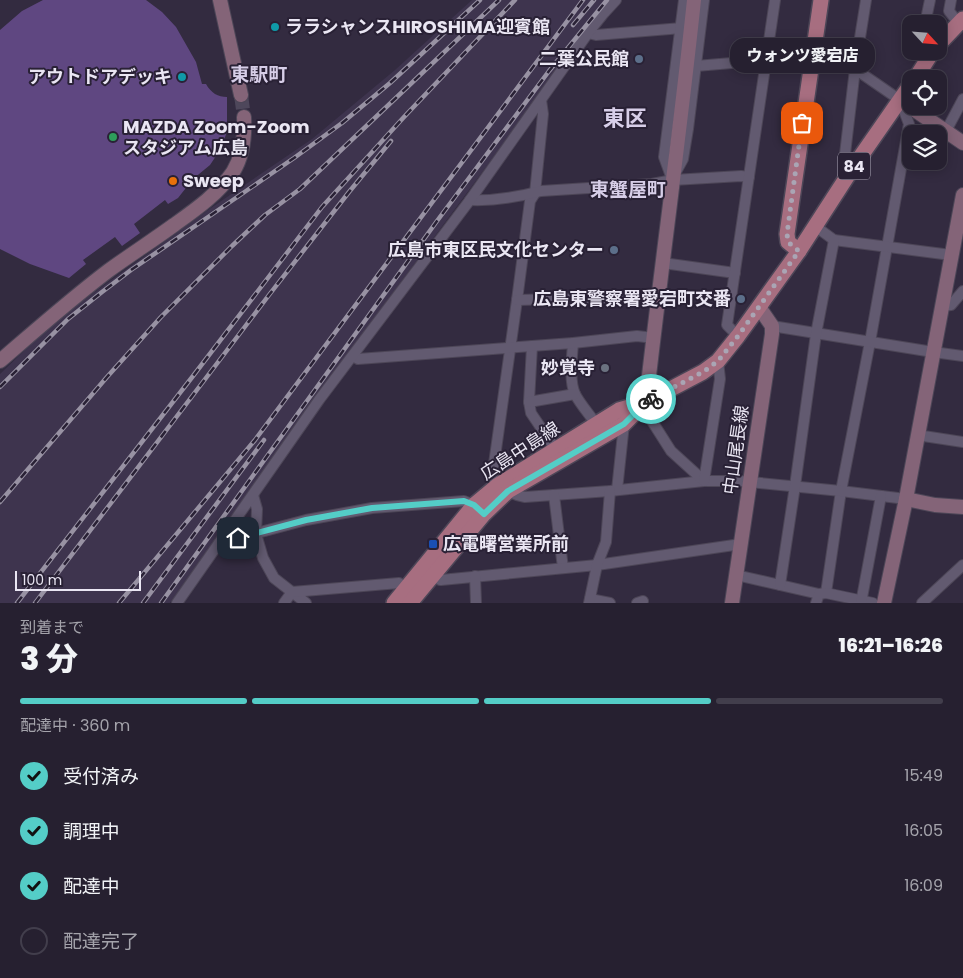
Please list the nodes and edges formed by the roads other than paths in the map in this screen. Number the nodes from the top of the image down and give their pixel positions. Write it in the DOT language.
graph roads {
  1 [pos="220,0"];
  2 [pos="616,0"];
  3 [pos="684,0"];
  4 [pos="694,0"];
  5 [pos="704,0"];
  6 [pos="775,0"];
  7 [pos="821,0"];
  8 [pos="866,0"];
  9 [pos="930,0"];
  10 [pos="951,0"];
  11 [pos="928,15"];
  12 [pos="961,22"];
  13 [pos="682,28"];
  14 [pos="588,33"];
  15 [pos="948,35"];
  16 [pos="766,60"];
  17 [pos="812,63"];
  18 [pos="696,66"];
  19 [pos="855,69"];
  20 [pos="241,96"];
  21 [pos="902,97"];
  22 [pos="963,99"];
  23 [pos="541,100"];
  24 [pos="900,100"];
  25 [pos="244,117"];
  26 [pos="937,125"];
  27 [pos="947,129"];
  28 [pos="947,132"];
  29 [pos="963,143"];
  30 [pos="854,166"];
  31 [pos="749,177"];
  32 [pos="673,180"];
  33 [pos="535,193"];
  34 [pos="963,195"];
  35 [pos="470,200"];
  36 [pos="815,226"];
  37 [pos="834,240"];
  38 [pos="886,247"];
  39 [pos="799,251"];
  40 [pos="951,256"];
  41 [pos="663,263"];
  42 [pos="735,272"];
  43 [pos="963,291"];
  44 [pos="658,299"];
  45 [pos="518,300"];
  46 [pos="941,306"];
  47 [pos="759,307"];
  48 [pos="772,326"];
  49 [pos="816,334"];
  50 [pos="738,336"];
  51 [pos="654,338"];
  52 [pos="870,342"];
  53 [pos="573,343"];
  54 [pos="532,346"];
  55 [pos="511,347"];
  56 [pos="932,352"];
  57 [pos="353,356"];
  58 [pos="963,356"];
  59 [pos="0,361"];
  60 [pos="718,361"];
  61 [pos="575,394"];
  62 [pos="529,402"];
  63 [pos="646,402"];
  64 [pos="596,424"];
  65 [pos="624,424"];
  66 [pos="917,436"];
  67 [pos="963,442"];
  68 [pos="556,450"];
  69 [pos="704,481"];
  70 [pos="750,481"];
  71 [pos="795,486"];
  72 [pos="503,488"];
  73 [pos="613,491"];
  74 [pos="841,491"];
  75 [pos="253,495"];
  76 [pos="554,495"];
  77 [pos="881,496"];
  78 [pos="906,499"];
  79 [pos="963,507"];
  80 [pos="479,509"];
  81 [pos="256,534"];
  82 [pos="220,544"];
  83 [pos="741,544"];
  84 [pos="597,565"];
  85 [pos="963,565"];
  86 [pos="562,568"];
  87 [pos="433,575"];
  88 [pos="736,575"];
  89 [pos="475,576"];
  90 [pos="780,585"];
  91 [pos="406,588"];
  92 [pos="292,592"];
  93 [pos="820,597"];
  94 [pos="589,601"];
  95 [pos="861,602"];
  96 [pos="177,603"];
  97 [pos="284,603"];
  98 [pos="306,603"];
  99 [pos="394,603"];
  100 [pos="410,603"];
  101 [pos="476,603"];
  102 [pos="610,603"];
  103 [pos="732,603"];
  104 [pos="873,603"];
  105 [pos="884,603"];
  106 [pos="922,603"];
  1 -- 20 [label="street"];
  2 -- 14 [label="street"];
  3 -- 13 [label="street"];
  4 -- 32 [label="street"];
  5 -- 18 [label="street"];
  6 -- 16 [label="street"];
  7 -- 17 [label="main road"];
  8 -- 19 [label="street"];
  9 -- 11 [label="street"];
  10 -- 12 [label="street"];
  12 -- 15 [label="main road"];
  13 -- 14 [label="street"];
  13 -- 32 [label="street"];
  14 -- 23 [label="street"];
  16 -- 17 [label="street"];
  16 -- 18 [label="street"];
  16 -- 31 [label="street"];
  17 -- 19 [label="street"];
  17 -- 39 [label="main road"];
  18 -- 32 [label="street"];
  19 -- 24 [label="street"];
  19 -- 30 [label="street"];
  21 -- 24 [label="main road, 84"];
  22 -- 27 [label="street"];
  23 -- 33 [label="street"];
  23 -- 35 [label="street"];
  24 -- 26 [label="street"];
  24 -- 30 [label="main road, 84"];
  24 -- 38 [label="street"];
  25 -- 59 [label="street"];
  28 -- 29 [label="street"];
  30 -- 36 [label="main road, 84"];
  31 -- 32 [label="street"];
  31 -- 42 [label="street"];
  32 -- 33 [label="street"];
  32 -- 41 [label="street"];
  33 -- 35 [label="street"];
  33 -- 45 [label="street"];
  34 -- 40 [label="street"];
  35 -- 57 [label="street"];
  36 -- 37 [label="street"];
  36 -- 39 [label="main road, 84"];
  37 -- 38 [label="street"];
  37 -- 49 [label="street"];
  38 -- 40 [label="street"];
  38 -- 52 [label="street"];
  39 -- 47 [label="main road, 広島中島線"];
  40 -- 46 [label="street"];
  41 -- 42 [label="street"];
  41 -- 44 [label="street"];
  42 -- 50 [label="street"];
  43 -- 46 [label="street"];
  44 -- 45 [label="street"];
  44 -- 51 [label="street"];
  45 -- 55 [label="street"];
  46 -- 56 [label="street"];
  47 -- 48 [label="street"];
  47 -- 50 [label="main road, 広島中島線"];
  48 -- 49 [label="street"];
  48 -- 70 [label="street, 中山尾長線"];
  49 -- 52 [label="street"];
  49 -- 71 [label="street"];
  50 -- 60 [label="main road, 広島中島線"];
  51 -- 53 [label="street"];
  51 -- 63 [label="street"];
  52 -- 56 [label="street"];
  52 -- 74 [label="street"];
  53 -- 54 [label="street"];
  53 -- 61 [label="street"];
  54 -- 55 [label="street"];
  54 -- 62 [label="street"];
  55 -- 57 [label="street"];
  55 -- 72 [label="street"];
  56 -- 58 [label="street"];
  56 -- 66 [label="street"];
  57 -- 75 [label="street"];
  60 -- 63 [label="main road, 広島中島線"];
  60 -- 69 [label="street"];
  61 -- 62 [label="street"];
  61 -- 64 [label="street"];
  62 -- 68 [label="street"];
  63 -- 64 [label="main road, 広島中島線"];
  63 -- 65 [label="main road, 広島中島線"];
  63 -- 69 [label="street"];
  64 -- 68 [label="main road, 広島中島線"];
  65 -- 72 [label="main road, 広島中島線"];
  65 -- 73 [label="street"];
  66 -- 67 [label="street"];
  66 -- 78 [label="street"];
  68 -- 72 [label="main road, 広島中島線"];
  69 -- 70 [label="street"];
  69 -- 73 [label="street"];
  70 -- 71 [label="street"];
  70 -- 83 [label="street, 中山尾長線"];
  71 -- 74 [label="street"];
  71 -- 90 [label="street"];
  72 -- 76 [label="street"];
  72 -- 80 [label="main road, 広島中島線"];
  73 -- 76 [label="street"];
  73 -- 84 [label="street"];
  74 -- 77 [label="street"];
  74 -- 93 [label="street"];
  75 -- 81 [label="street"];
  75 -- 82 [label="street"];
  76 -- 86 [label="street"];
  77 -- 78 [label="street"];
  77 -- 95 [label="street"];
  78 -- 79 [label="street"];
  78 -- 105 [label="street"];
  80 -- 81 [label="street"];
  80 -- 87 [label="main road, 広島中島線"];
  80 -- 91 [label="main road, 広島中島線"];
  81 -- 82 [label="street"];
  81 -- 92 [label="street"];
  82 -- 96 [label="street"];
  83 -- 84 [label="street"];
  83 -- 88 [label="street, 中山尾長線"];
  84 -- 86 [label="street"];
  84 -- 94 [label="street"];
  85 -- 106 [label="street"];
  86 -- 89 [label="street"];
  87 -- 89 [label="street"];
  87 -- 100 [label="main road, 広島中島線"];
  88 -- 90 [label="street"];
  88 -- 103 [label="street, 中山尾長線"];
  89 -- 101 [label="street"];
  90 -- 93 [label="street"];
  91 -- 92 [label="street"];
  91 -- 99 [label="main road, 広島中島線"];
  92 -- 97 [label="street"];
  92 -- 98 [label="street"];
  93 -- 95 [label="street"];
  94 -- 102 [label="street"];
  95 -- 104 [label="street"];
}
